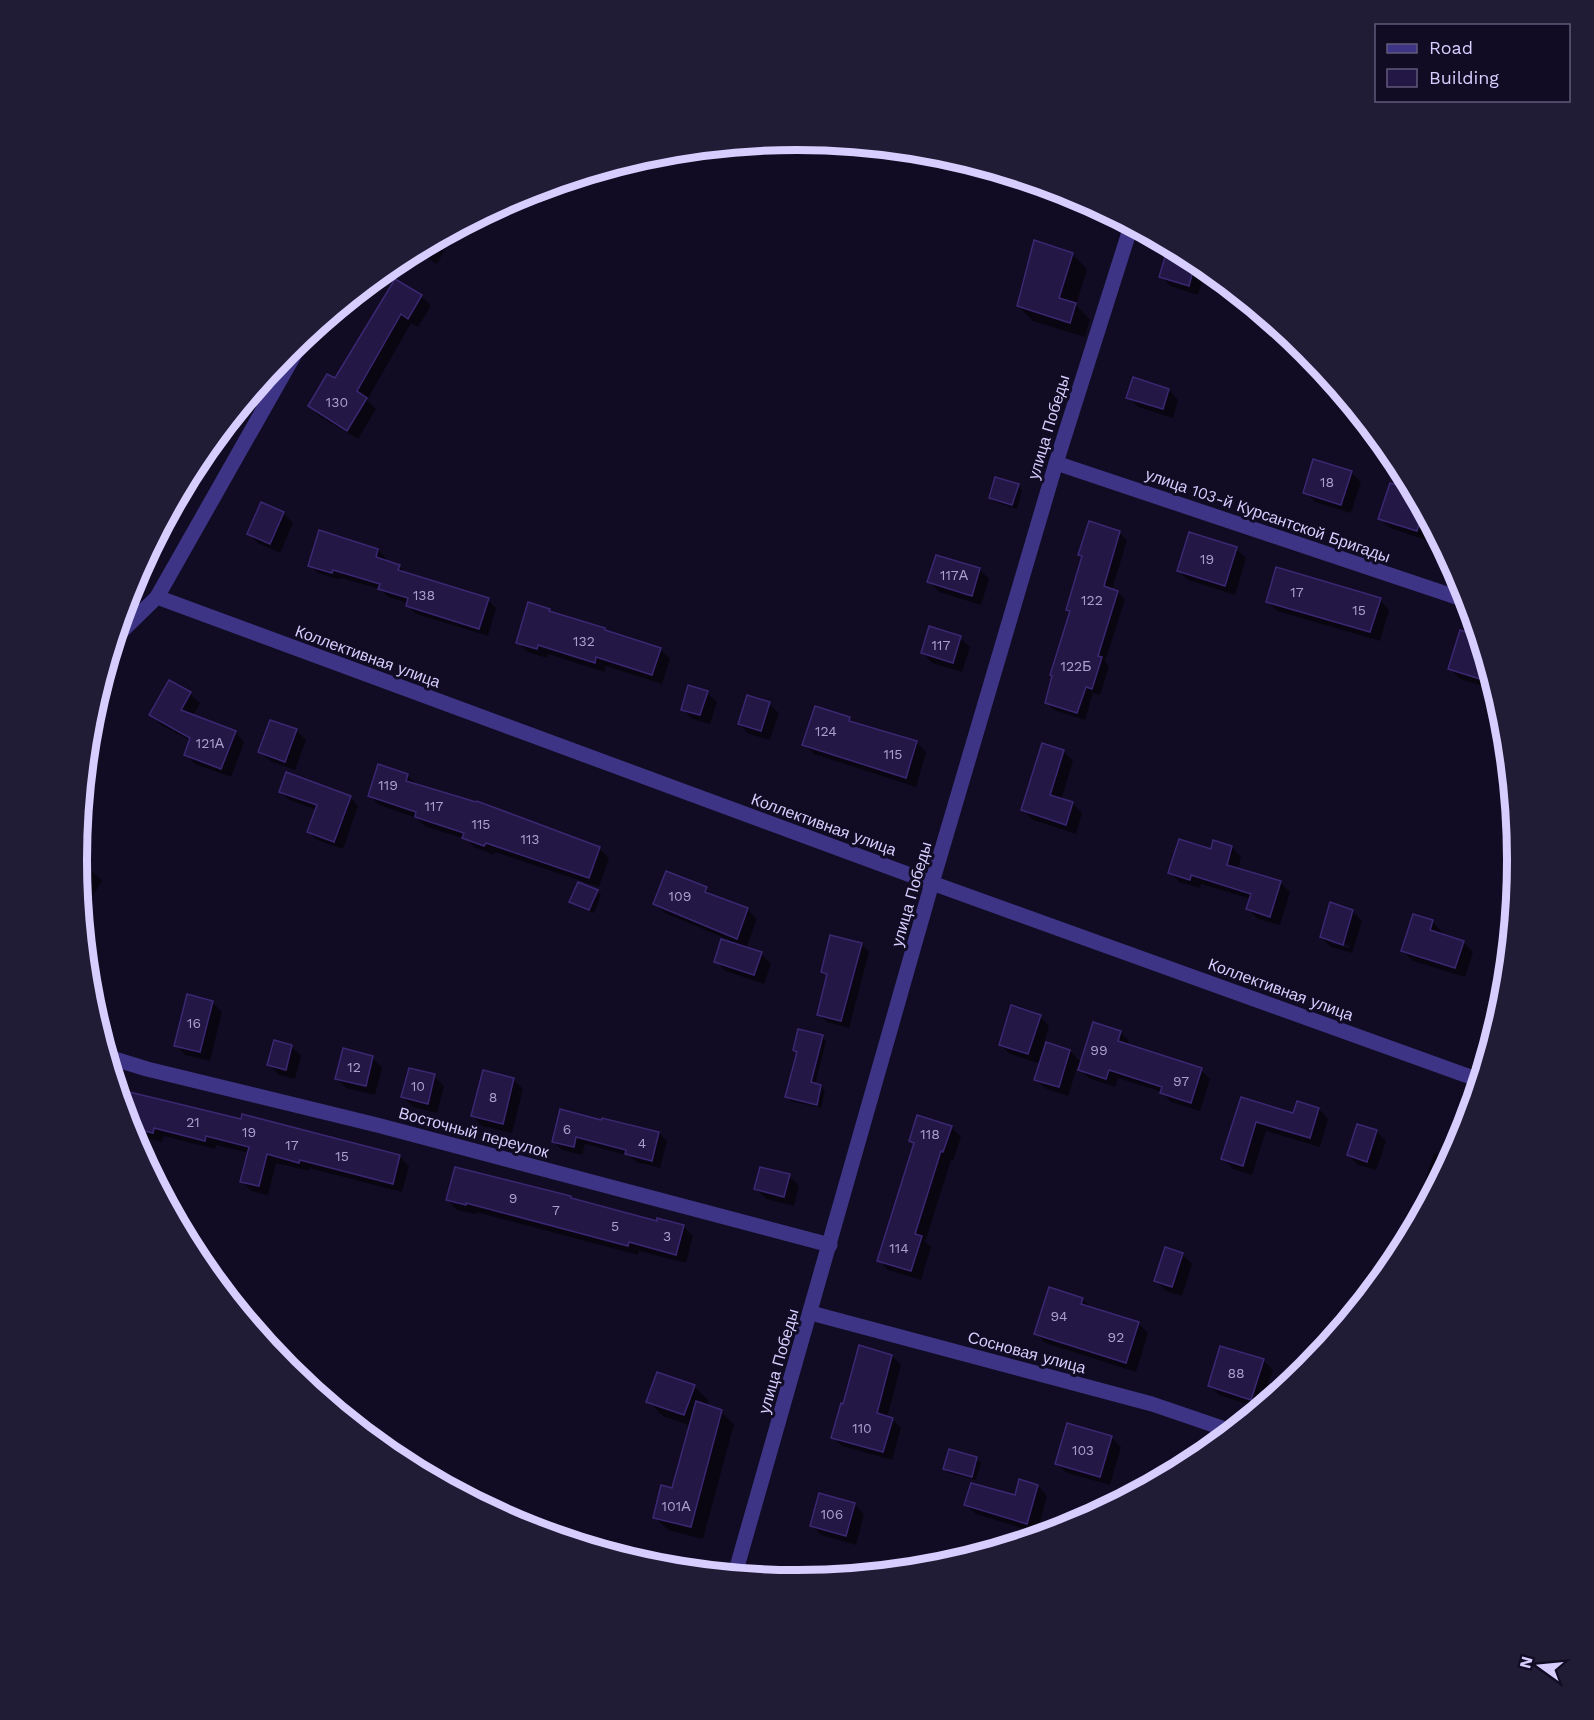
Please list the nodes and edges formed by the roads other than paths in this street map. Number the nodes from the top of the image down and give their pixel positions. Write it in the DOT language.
graph roads {
  1 [pos="1129,233"];
  2 [pos="289,365"];
  3 [pos="1056,463"];
  4 [pos="157,597"];
  5 [pos="1457,598"];
  6 [pos="127,626"];
  7 [pos="932,883"];
  8 [pos="116,1060"];
  9 [pos="1472,1078"];
  10 [pos="831,1245"];
  11 [pos="811,1313"];
  12 [pos="1222,1428"];
  13 [pos="737,1567"];
  1 -- 3 [label="street, улица Победы"];
  2 -- 4 [label="street"];
  3 -- 5 [label="street, улица 103-й Курсантской Бригады"];
  3 -- 7 [label="street, улица Победы"];
  4 -- 6 [label="street"];
  4 -- 7 [label="street, Коллективная улица"];
  7 -- 9 [label="street, Коллективная улица"];
  7 -- 10 [label="street, улица Победы"];
  8 -- 10 [label="street, Восточный переулок"];
  10 -- 11 [label="street, улица Победы"];
  11 -- 12 [label="street, Сосновая улица"];
  11 -- 13 [label="street, улица Победы"];
}
